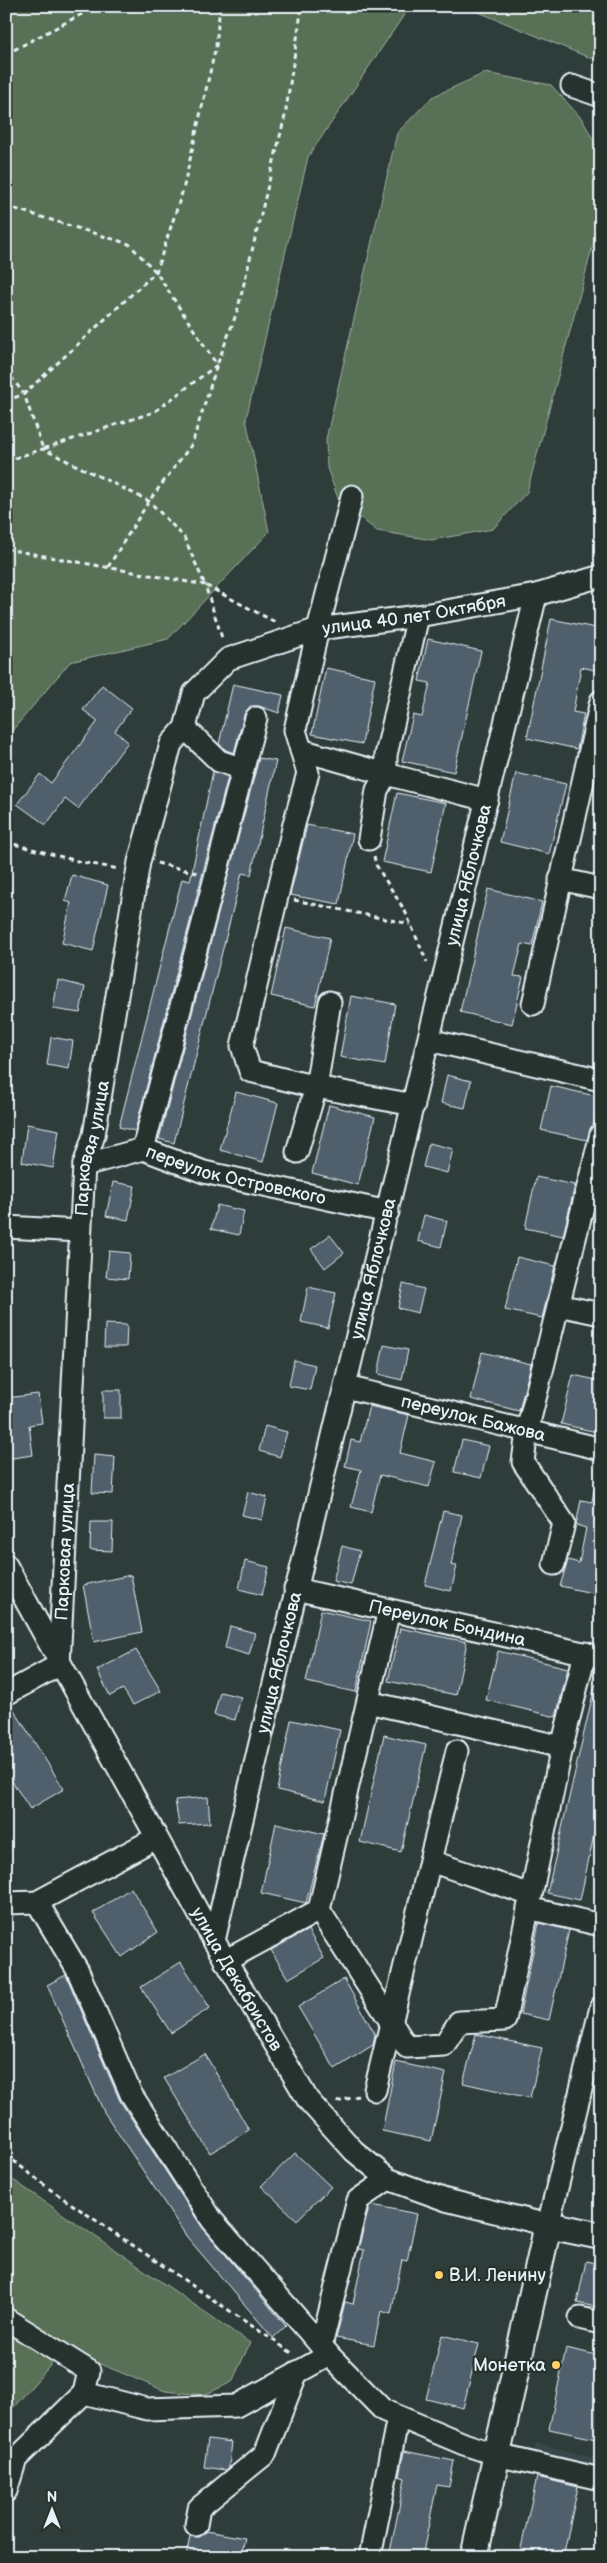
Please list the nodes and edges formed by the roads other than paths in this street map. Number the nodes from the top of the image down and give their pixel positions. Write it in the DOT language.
graph roads {
  1 [pos="572,86"];
  2 [pos="601,96"];
  3 [pos="352,496"];
  4 [pos="601,576"];
  5 [pos="536,596"];
  6 [pos="418,616"];
  7 [pos="308,632"];
  8 [pos="228,659"];
  9 [pos="601,701"];
  10 [pos="256,718"];
  11 [pos="184,728"];
  12 [pos="302,750"];
  13 [pos="243,769"];
  14 [pos="386,774"];
  15 [pos="487,800"];
  16 [pos="369,839"];
  17 [pos="560,879"];
  18 [pos="601,888"];
  19 [pos="330,1002"];
  20 [pos="533,1004"];
  21 [pos="429,1040"];
  22 [pos="601,1080"];
  23 [pos="316,1087"];
  24 [pos="414,1105"];
  25 [pos="601,1134"];
  26 [pos="143,1149"];
  27 [pos="297,1152"];
  28 [pos="84,1165"];
  29 [pos="388,1212"];
  30 [pos="6,1227"];
  31 [pos="80,1231"];
  32 [pos="558,1305"];
  33 [pos="601,1314"];
  34 [pos="346,1388"];
  35 [pos="527,1431"];
  36 [pos="601,1449"];
  37 [pos="554,1564"];
  38 [pos="6,1565"];
  39 [pos="295,1589"];
  40 [pos="389,1610"];
  41 [pos="593,1655"];
  42 [pos="59,1666"];
  43 [pos="6,1694"];
  44 [pos="368,1702"];
  45 [pos="562,1747"];
  46 [pos="457,1751"];
  47 [pos="156,1838"];
  48 [pos="430,1861"];
  49 [pos="530,1901"];
  50 [pos="37,1902"];
  51 [pos="6,1903"];
  52 [pos="319,1910"];
  53 [pos="601,1925"];
  54 [pos="214,1941"];
  55 [pos="225,1961"];
  56 [pos="601,2008"];
  57 [pos="391,2022"];
  58 [pos="375,2090"];
  59 [pos="388,2179"];
  60 [pos="548,2225"];
  61 [pos="601,2236"];
  62 [pos="6,2318"];
  63 [pos="580,2318"];
  64 [pos="601,2323"];
  65 [pos="315,2359"];
  66 [pos="84,2393"];
  67 [pos="398,2416"];
  68 [pos="497,2455"];
  69 [pos="601,2479"];
  70 [pos="6,2491"];
  71 [pos="196,2525"];
  72 [pos="370,2557"];
  73 [pos="474,2557"];
  1 -- 2 [label="street"];
  3 -- 7 [label="street"];
  4 -- 5 [label="street, улица 40 лет Октября"];
  5 -- 6 [label="street, улица 40 лет Октября"];
  5 -- 15 [label="street, улица Яблочкова"];
  6 -- 7 [label="street, улица 40 лет Октября"];
  6 -- 14 [label="street"];
  7 -- 8 [label="street, улица 40 лет Октября"];
  7 -- 12 [label="street"];
  8 -- 11 [label="street, Парковая улица"];
  9 -- 17 [label="street"];
  10 -- 13 [label="street"];
  11 -- 13 [label="street"];
  11 -- 28 [label="street, Парковая улица"];
  12 -- 14 [label="street"];
  12 -- 23 [label="street"];
  13 -- 26 [label="street"];
  14 -- 15 [label="street"];
  14 -- 16 [label="street"];
  15 -- 21 [label="street, улица Яблочкова"];
  17 -- 18 [label="street"];
  17 -- 20 [label="street"];
  19 -- 23 [label="street"];
  21 -- 22 [label="street"];
  21 -- 24 [label="street, улица Яблочкова"];
  23 -- 24 [label="street"];
  23 -- 27 [label="street"];
  24 -- 29 [label="street, улица Яблочкова"];
  25 -- 32 [label="street"];
  26 -- 28 [label="street, переулок Островского"];
  26 -- 29 [label="street, переулок Островского"];
  28 -- 31 [label="street, Парковая улица"];
  29 -- 34 [label="street, улица Яблочкова"];
  30 -- 31 [label="street"];
  31 -- 42 [label="street, Парковая улица"];
  32 -- 33 [label="street"];
  32 -- 35 [label="street"];
  34 -- 35 [label="street, переулок Бажова"];
  34 -- 39 [label="street, улица Яблочкова"];
  35 -- 36 [label="street, переулок Бажова"];
  35 -- 37 [label="street"];
  38 -- 42 [label="street, улица Декабристов"];
  39 -- 40 [label="street, Переулок Бондина"];
  39 -- 54 [label="street, улица Яблочкова"];
  40 -- 41 [label="street, Переулок Бондина"];
  40 -- 44 [label="street"];
  41 -- 45 [label="street"];
  42 -- 43 [label="street"];
  42 -- 47 [label="street, улица Декабристов"];
  44 -- 45 [label="street"];
  44 -- 52 [label="street"];
  45 -- 49 [label="street"];
  46 -- 48 [label="street"];
  47 -- 50 [label="street"];
  47 -- 54 [label="street, улица Декабристов"];
  48 -- 49 [label="street"];
  48 -- 57 [label="street"];
  49 -- 53 [label="street"];
  49 -- 57 [label="street"];
  50 -- 51 [label="street"];
  50 -- 65 [label="street"];
  52 -- 55 [label="street"];
  52 -- 57 [label="street"];
  54 -- 55 [label="street, улица Декабристов"];
  55 -- 59 [label="street, улица Декабристов"];
  56 -- 60 [label="street"];
  57 -- 58 [label="street"];
  59 -- 60 [label="street, улица Декабристов"];
  59 -- 65 [label="street"];
  60 -- 61 [label="main road, улица Декабристов"];
  60 -- 68 [label="main road"];
  62 -- 66 [label="street"];
  63 -- 64 [label="street"];
  65 -- 66 [label="street"];
  65 -- 67 [label="street"];
  65 -- 71 [label="street"];
  66 -- 70 [label="street"];
  67 -- 68 [label="street"];
  67 -- 72 [label="street"];
  68 -- 69 [label="street"];
  68 -- 73 [label="main road"];
}
